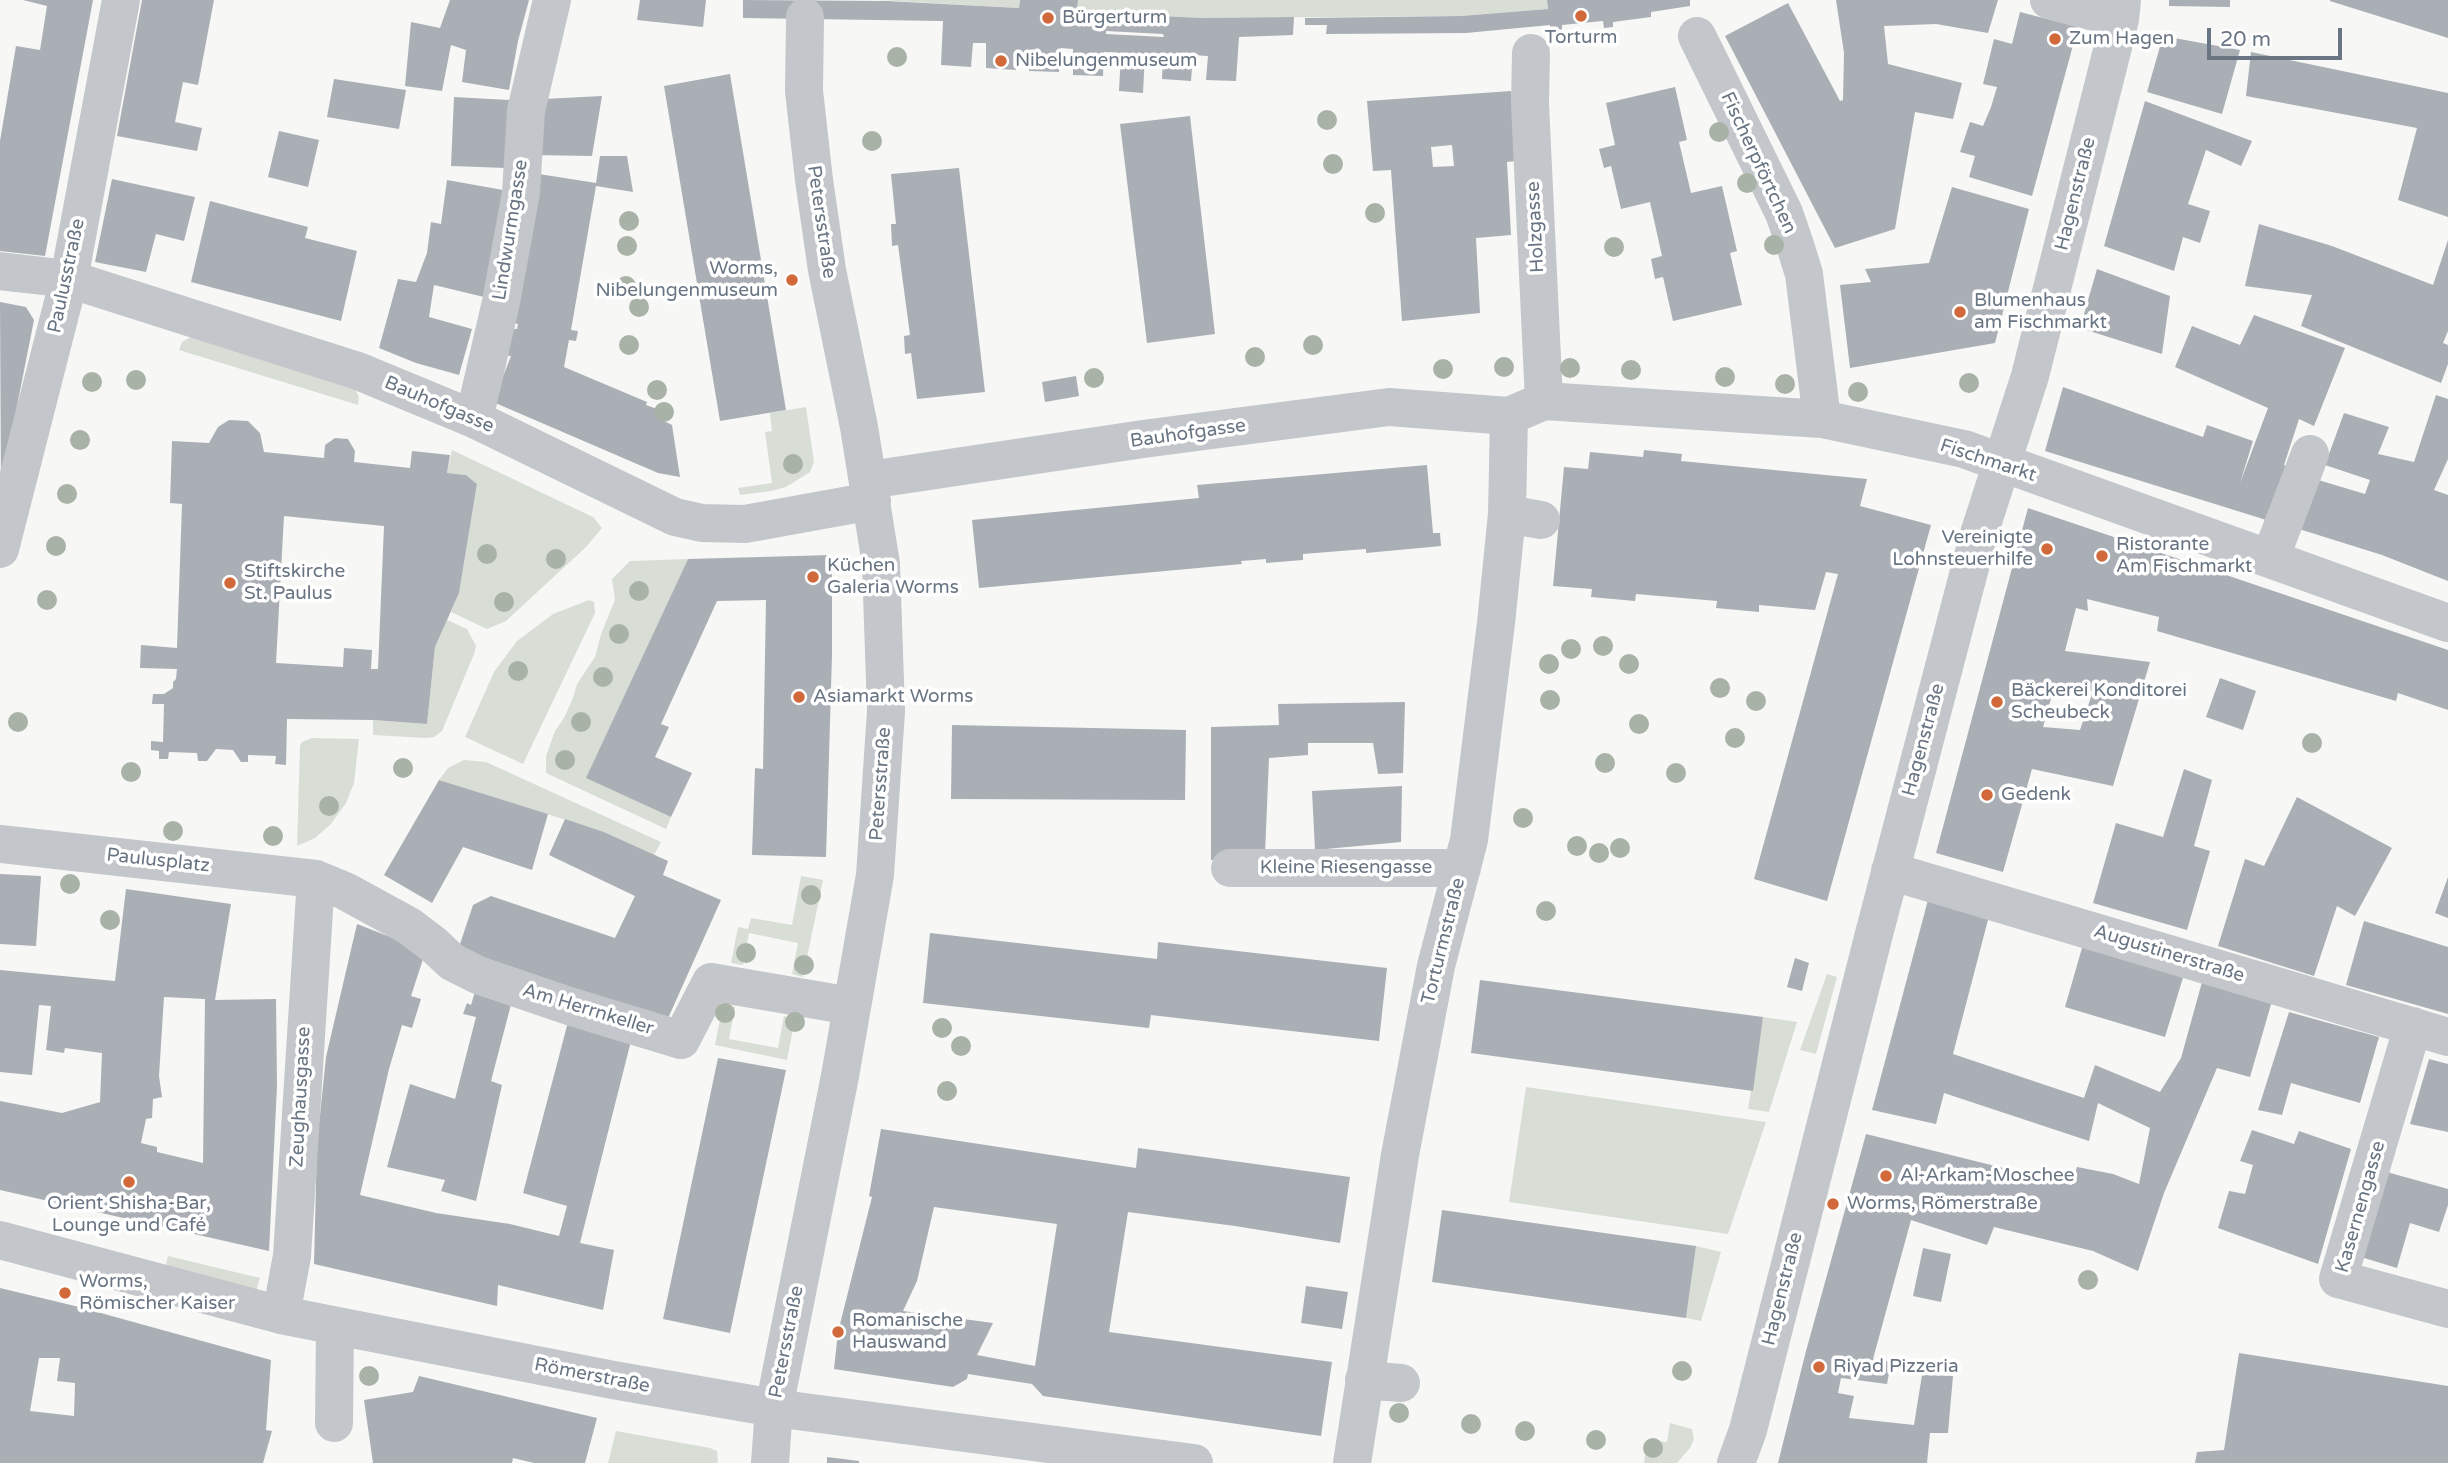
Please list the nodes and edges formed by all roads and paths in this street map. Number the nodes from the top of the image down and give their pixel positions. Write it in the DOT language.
graph roads {
  1 [pos="121,0"];
  2 [pos="552,0"];
  3 [pos="2049,0"];
  4 [pos="2121,10"];
  5 [pos="805,17"];
  6 [pos="1696,36"];
  7 [pos="1531,53"];
  8 [pos="0,271"];
  9 [pos="69,279"];
  10 [pos="1544,401"];
  11 [pos="1509,415"];
  12 [pos="474,419"];
  13 [pos="1822,419"];
  14 [pos="2310,454"];
  15 [pos="2003,464"];
  16 [pos="870,491"];
  17 [pos="0,549"];
  18 [pos="2270,559"];
  19 [pos="2448,623"];
  20 [pos="0,844"];
  21 [pos="1230,868"];
  22 [pos="1462,868"];
  23 [pos="1890,871"];
  24 [pos="316,879"];
  25 [pos="851,1006"];
  26 [pos="2431,1032"];
  27 [pos="0,1240"];
  28 [pos="2448,1309"];
  29 [pos="281,1315"];
  30 [pos="335,1326"];
  31 [pos="774,1408"];
  32 [pos="334,1423"];
  33 [pos="1112,1457"];
  34 [pos="770,1463"];
  35 [pos="1194,1463"];
  36 [pos="1352,1463"];
  37 [pos="1736,1463"];
  1 -- 9 [label="street, Paulusstraße"];
  2 -- 12 [label="street, Lindwurmgasse"];
  3 -- 4 [label="street, Hagenstraße"];
  4 -- 15 [label="street, Hagenstraße"];
  5 -- 16 [label="street, Petersstraße"];
  6 -- 13 [label="street, Fischerpförtchen"];
  7 -- 10 [label="street, Holzgasse"];
  8 -- 9 [label="street, Bauhofgasse"];
  9 -- 12 [label="street, Bauhofgasse"];
  9 -- 17 [label="street, Paulusstraße"];
  10 -- 11 [label="street, Fischmarkt"];
  10 -- 13 [label="street, Fischmarkt"];
  11 -- 16 [label="street, Bauhofgasse"];
  11 -- 22 [label="street, Torturmstraße"];
  12 -- 16 [label="street, Bauhofgasse"];
  13 -- 15 [label="street, Fischmarkt"];
  14 -- 18 [label="street"];
  15 -- 18 [label="street, Fischmarkt"];
  15 -- 23 [label="street, Hagenstraße"];
  16 -- 25 [label="street, Petersstraße"];
  18 -- 19 [label="street, Fischmarkt"];
  20 -- 24 [label="street, Paulusplatz"];
  21 -- 22 [label="street, Kleine Riesengasse"];
  22 -- 36 [label="street, Torturmstraße"];
  23 -- 26 [label="street, Augustinerstraße"];
  23 -- 37 [label="street, Hagenstraße"];
  24 -- 25 [label="street, Am Herrnkeller"];
  24 -- 29 [label="street, Zeughausgasse"];
  25 -- 31 [label="street, Petersstraße"];
  26 -- 28 [label="street, Kasernengasse"];
  27 -- 29 [label="street, Römerstraße"];
  29 -- 30 [label="street, Römerstraße"];
  30 -- 31 [label="street, Römerstraße"];
  30 -- 32 [label="street"];
  31 -- 33 [label="street, Römerstraße"];
  31 -- 34 [label="street, Petersstraße"];
  33 -- 35 [label="street, Römerstraße"];
}
